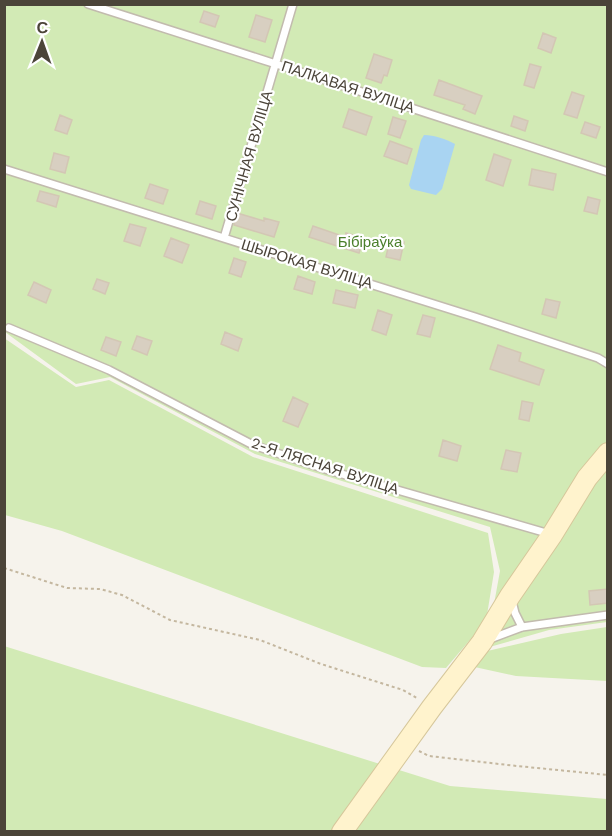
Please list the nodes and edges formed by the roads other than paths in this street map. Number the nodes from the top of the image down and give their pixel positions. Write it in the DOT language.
graph roads {
  1 [pos="88,4"];
  2 [pos="293,4"];
  3 [pos="276,64"];
  4 [pos="4,169"];
  5 [pos="608,172"];
  6 [pos="224,238"];
  7 [pos="9,328"];
  8 [pos="608,364"];
  9 [pos="608,453"];
  10 [pos="552,535"];
  11 [pos="510,596"];
  12 [pos="608,615"];
  13 [pos="522,627"];
  14 [pos="482,642"];
  15 [pos="342,831"];
  1 -- 3 [label="lane, ПАЛКАВАЯ ВУЛІЦА"];
  2 -- 3 [label="lane, СУНІЧНАЯ ВУЛІЦА"];
  3 -- 5 [label="lane, ПАЛКАВАЯ ВУЛІЦА"];
  3 -- 6 [label="lane, СУНІЧНАЯ ВУЛІЦА"];
  4 -- 6 [label="lane, ШЫРОКАЯ ВУЛІЦА"];
  6 -- 8 [label="lane, ШЫРОКАЯ ВУЛІЦА"];
  7 -- 10 [label="lane, 2-Я ЛЯСНАЯ ВУЛІЦА"];
  9 -- 10 [label="street"];
  10 -- 11 [label="street"];
  11 -- 13 [label="lane"];
  11 -- 14 [label="street"];
  12 -- 13 [label="lane"];
  13 -- 14 [label="lane"];
  14 -- 15 [label="street"];
}
